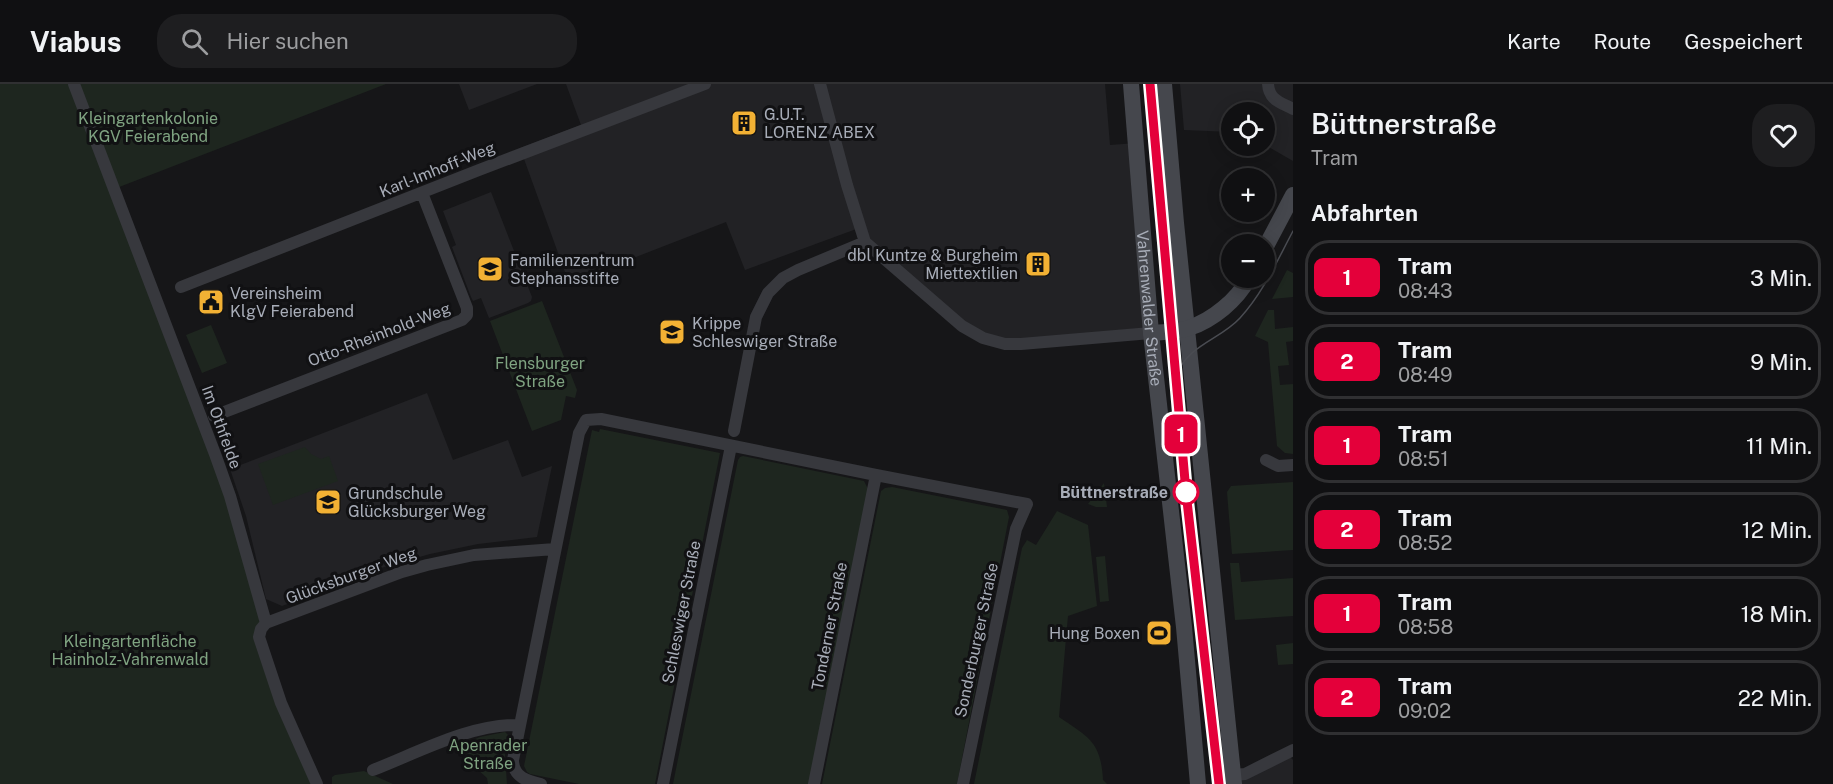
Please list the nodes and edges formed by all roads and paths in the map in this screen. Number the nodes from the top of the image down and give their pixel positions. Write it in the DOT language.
graph roads {
  1 [pos="74,84"];
  2 [pos="705,84"];
  3 [pos="820,84"];
  4 [pos="1131,84"];
  5 [pos="1164,84"];
  6 [pos="1268,84"];
  7 [pos="1293,109"];
  8 [pos="423,192"];
  9 [pos="1293,195"];
  10 [pos="1272,234"];
  11 [pos="865,242"];
  12 [pos="181,287"];
  13 [pos="1243,288"];
  14 [pos="1188,328"];
  15 [pos="1151,333"];
  16 [pos="214,416"];
  17 [pos="734,431"];
  18 [pos="731,446"];
  19 [pos="1266,460"];
  20 [pos="1293,465"];
  21 [pos="876,475"];
  22 [pos="555,549"];
  23 [pos="266,623"];
  24 [pos="520,725"];
  25 [pos="1293,750"];
  26 [pos="373,770"];
  27 [pos="1233,779"];
  28 [pos="317,784"];
  29 [pos="541,784"];
  30 [pos="663,784"];
  31 [pos="814,784"];
  32 [pos="963,784"];
  33 [pos="1198,784"];
  1 -- 23 [label="street, Im Othfelde"];
  2 -- 8 [label="street, Karl-Imhoff-Weg"];
  3 -- 11 [label="street"];
  4 -- 15 [label="main road, Vahrenwalder Straße"];
  5 -- 14 [label="main road"];
  6 -- 7 [label="street"];
  8 -- 12 [label="street, Karl-Imhoff-Weg"];
  8 -- 16 [label="street, Otto-Rheinhold-Weg"];
  9 -- 10 [label="main road"];
  11 -- 15 [label="street"];
  11 -- 17 [label="street"];
  13 -- 14 [label="main road"];
  14 -- 15 [label="main road"];
  14 -- 27 [label="main road"];
  15 -- 33 [label="main road, Vahrenwalder Straße"];
  18 -- 21 [label="street"];
  18 -- 22 [label="street"];
  18 -- 30 [label="street, Schleswiger Straße"];
  19 -- 20 [label="street"];
  21 -- 31 [label="street, Tonderner Straße"];
  21 -- 32 [label="street, Sonderburger Straße"];
  22 -- 23 [label="street, Glücksburger Weg"];
  22 -- 24 [label="street"];
  23 -- 28 [label="street, Im Othfelde"];
  24 -- 26 [label="street"];
  24 -- 29 [label="street"];
  25 -- 27 [label="street"];
}
